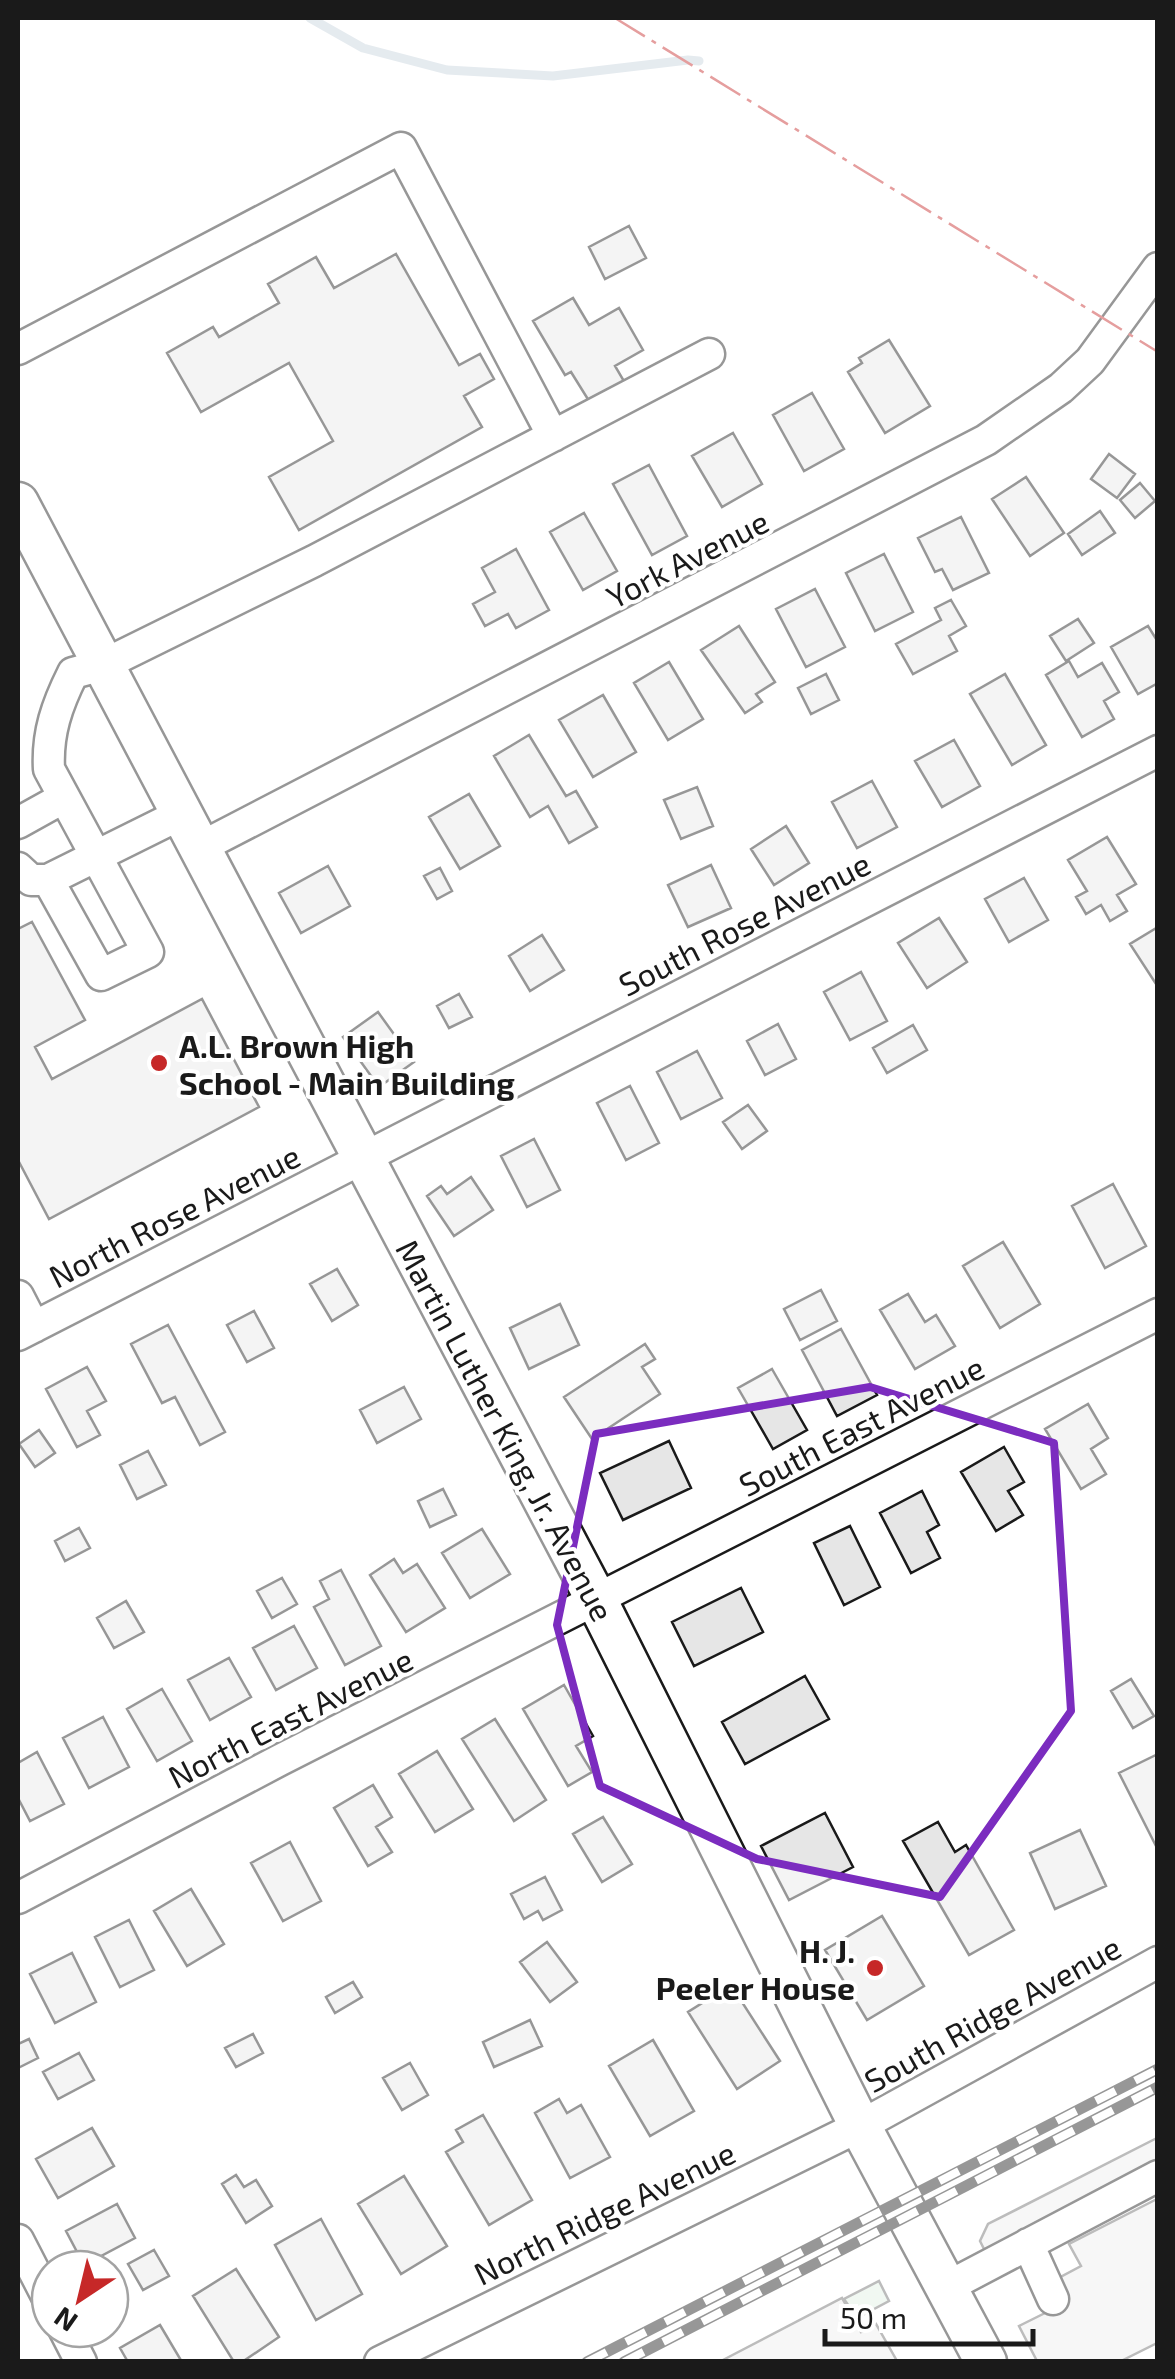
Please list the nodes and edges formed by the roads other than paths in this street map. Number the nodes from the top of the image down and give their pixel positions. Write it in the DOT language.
graph roads {
  1 [pos="1158,268"];
  2 [pos="18,349"];
  3 [pos="709,354"];
  4 [pos="553,436"];
  5 [pos="18,503"];
  6 [pos="104,665"];
  7 [pos="1158,751"];
  8 [pos="63,798"];
  9 [pos="18,823"];
  10 [pos="190,831"];
  11 [pos="96,856"];
  12 [pos="18,868"];
  13 [pos="48,880"];
  14 [pos="363,1158"];
  15 [pos="18,1296"];
  16 [pos="1158,1314"];
  17 [pos="26,1331"];
  18 [pos="596,1599"];
  19 [pos="18,1898"];
  20 [pos="1158,1962"];
  21 [pos="860,2126"];
  22 [pos="1158,2176"];
  23 [pos="18,2240"];
  24 [pos="1028,2244"];
  25 [pos="30,2263"];
  26 [pos="947,2287"];
  27 [pos="1052,2300"];
  28 [pos="380,2362"];
  29 [pos="986,2362"];
  1 -- 10 [label="street, York Avenue"];
  2 -- 4 [label="street"];
  3 -- 4 [label="street"];
  4 -- 6 [label="street"];
  5 -- 6 [label="main road, Martin Luther King, Jr. Avenue"];
  6 -- 8 [label="street"];
  6 -- 10 [label="main road, Martin Luther King, Jr. Avenue"];
  7 -- 14 [label="street, South Rose Avenue"];
  8 -- 9 [label="street"];
  8 -- 11 [label="street"];
  10 -- 11 [label="street, York Avenue"];
  10 -- 14 [label="main road, Martin Luther King, Jr. Avenue"];
  11 -- 13 [label="street, York Avenue"];
  11 -- 13 [label="street"];
  12 -- 13 [label="street"];
  14 -- 17 [label="street, North Rose Avenue"];
  14 -- 18 [label="main road, Martin Luther King, Jr. Avenue"];
  15 -- 17 [label="street"];
  16 -- 18 [label="street, South East Avenue"];
  18 -- 19 [label="street, North East Avenue"];
  18 -- 21 [label="main road, Martin Luther King, Jr. Avenue"];
  20 -- 21 [label="street, South Ridge Avenue"];
  21 -- 26 [label="main road, Martin Luther King, Jr. Avenue"];
  21 -- 28 [label="street, North Ridge Avenue"];
  22 -- 24 [label="street"];
  23 -- 25 [label="street"];
  24 -- 26 [label="street"];
  24 -- 27 [label="street"];
  26 -- 29 [label="main road, Martin Luther King, Jr. Avenue"];
}
